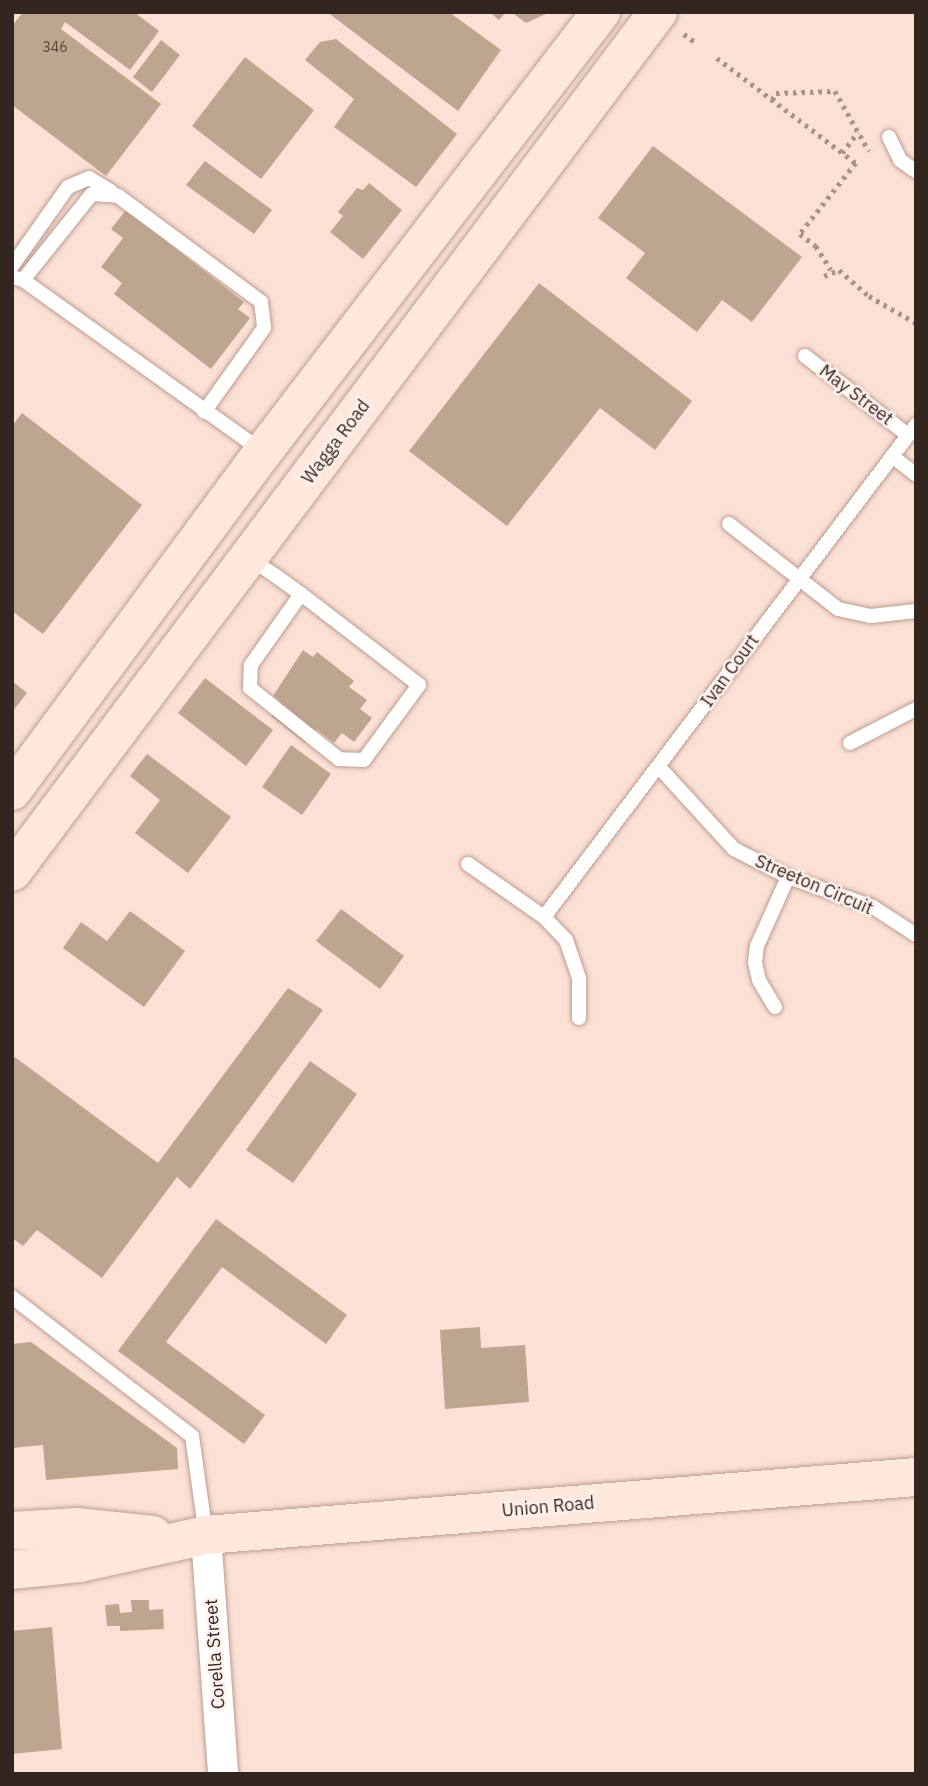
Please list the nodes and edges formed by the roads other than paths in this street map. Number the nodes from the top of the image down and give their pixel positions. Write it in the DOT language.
graph roads {
  1 [pos="601,12"];
  2 [pos="671,23"];
  3 [pos="889,137"];
  4 [pos="916,171"];
  5 [pos="465,192"];
  6 [pos="118,196"];
  7 [pos="502,221"];
  8 [pos="12,266"];
  9 [pos="17,279"];
  10 [pos="804,356"];
  11 [pos="204,412"];
  12 [pos="293,413"];
  13 [pos="912,430"];
  14 [pos="334,444"];
  15 [pos="263,452"];
  16 [pos="892,456"];
  17 [pos="916,475"];
  18 [pos="729,524"];
  19 [pos="249,558"];
  20 [pos="798,579"];
  21 [pos="300,594"];
  22 [pos="916,611"];
  23 [pos="131,636"];
  24 [pos="154,683"];
  25 [pos="916,709"];
  26 [pos="850,743"];
  27 [pos="659,767"];
  28 [pos="12,790"];
  29 [pos="468,864"];
  30 [pos="12,872"];
  31 [pos="789,877"];
  32 [pos="544,917"];
  33 [pos="916,935"];
  34 [pos="775,1007"];
  35 [pos="579,1018"];
  36 [pos="12,1297"];
  37 [pos="916,1477"];
  38 [pos="12,1531"];
  39 [pos="193,1536"];
  40 [pos="12,1570"];
  41 [pos="223,1774"];
  1 -- 5 [label="main road"];
  2 -- 7 [label="main road, Wagga Road"];
  3 -- 4 [label="lane"];
  5 -- 7 [label="main road"];
  5 -- 12 [label="main road"];
  6 -- 8 [label="lane"];
  6 -- 9 [label="lane"];
  6 -- 11 [label="lane"];
  7 -- 14 [label="main road, Wagga Road"];
  9 -- 11 [label="lane"];
  10 -- 13 [label="lane, May Street"];
  11 -- 15 [label="lane"];
  12 -- 14 [label="main road"];
  12 -- 15 [label="main road"];
  13 -- 16 [label="lane, Ivan Court"];
  14 -- 19 [label="main road, Wagga Road"];
  15 -- 23 [label="main road"];
  16 -- 17 [label="lane"];
  16 -- 20 [label="lane, Ivan Court"];
  18 -- 20 [label="lane"];
  19 -- 21 [label="lane"];
  19 -- 24 [label="main road, Wagga Road"];
  20 -- 22 [label="lane"];
  20 -- 27 [label="lane, Ivan Court"];
  21 -- 21 [label="lane"];
  23 -- 24 [label="main road"];
  23 -- 28 [label="main road"];
  24 -- 30 [label="main road, Wagga Road"];
  25 -- 26 [label="lane"];
  27 -- 31 [label="lane, Streeton Circuit"];
  27 -- 32 [label="lane, Ivan Court"];
  29 -- 32 [label="lane"];
  31 -- 33 [label="lane, Streeton Circuit"];
  31 -- 34 [label="lane"];
  32 -- 35 [label="lane"];
  36 -- 39 [label="lane"];
  37 -- 39 [label="main road, Union Road"];
  38 -- 39 [label="main road, Union Road"];
  39 -- 40 [label="main road, Union Road"];
  39 -- 41 [label="street, Corella Street"];
}
